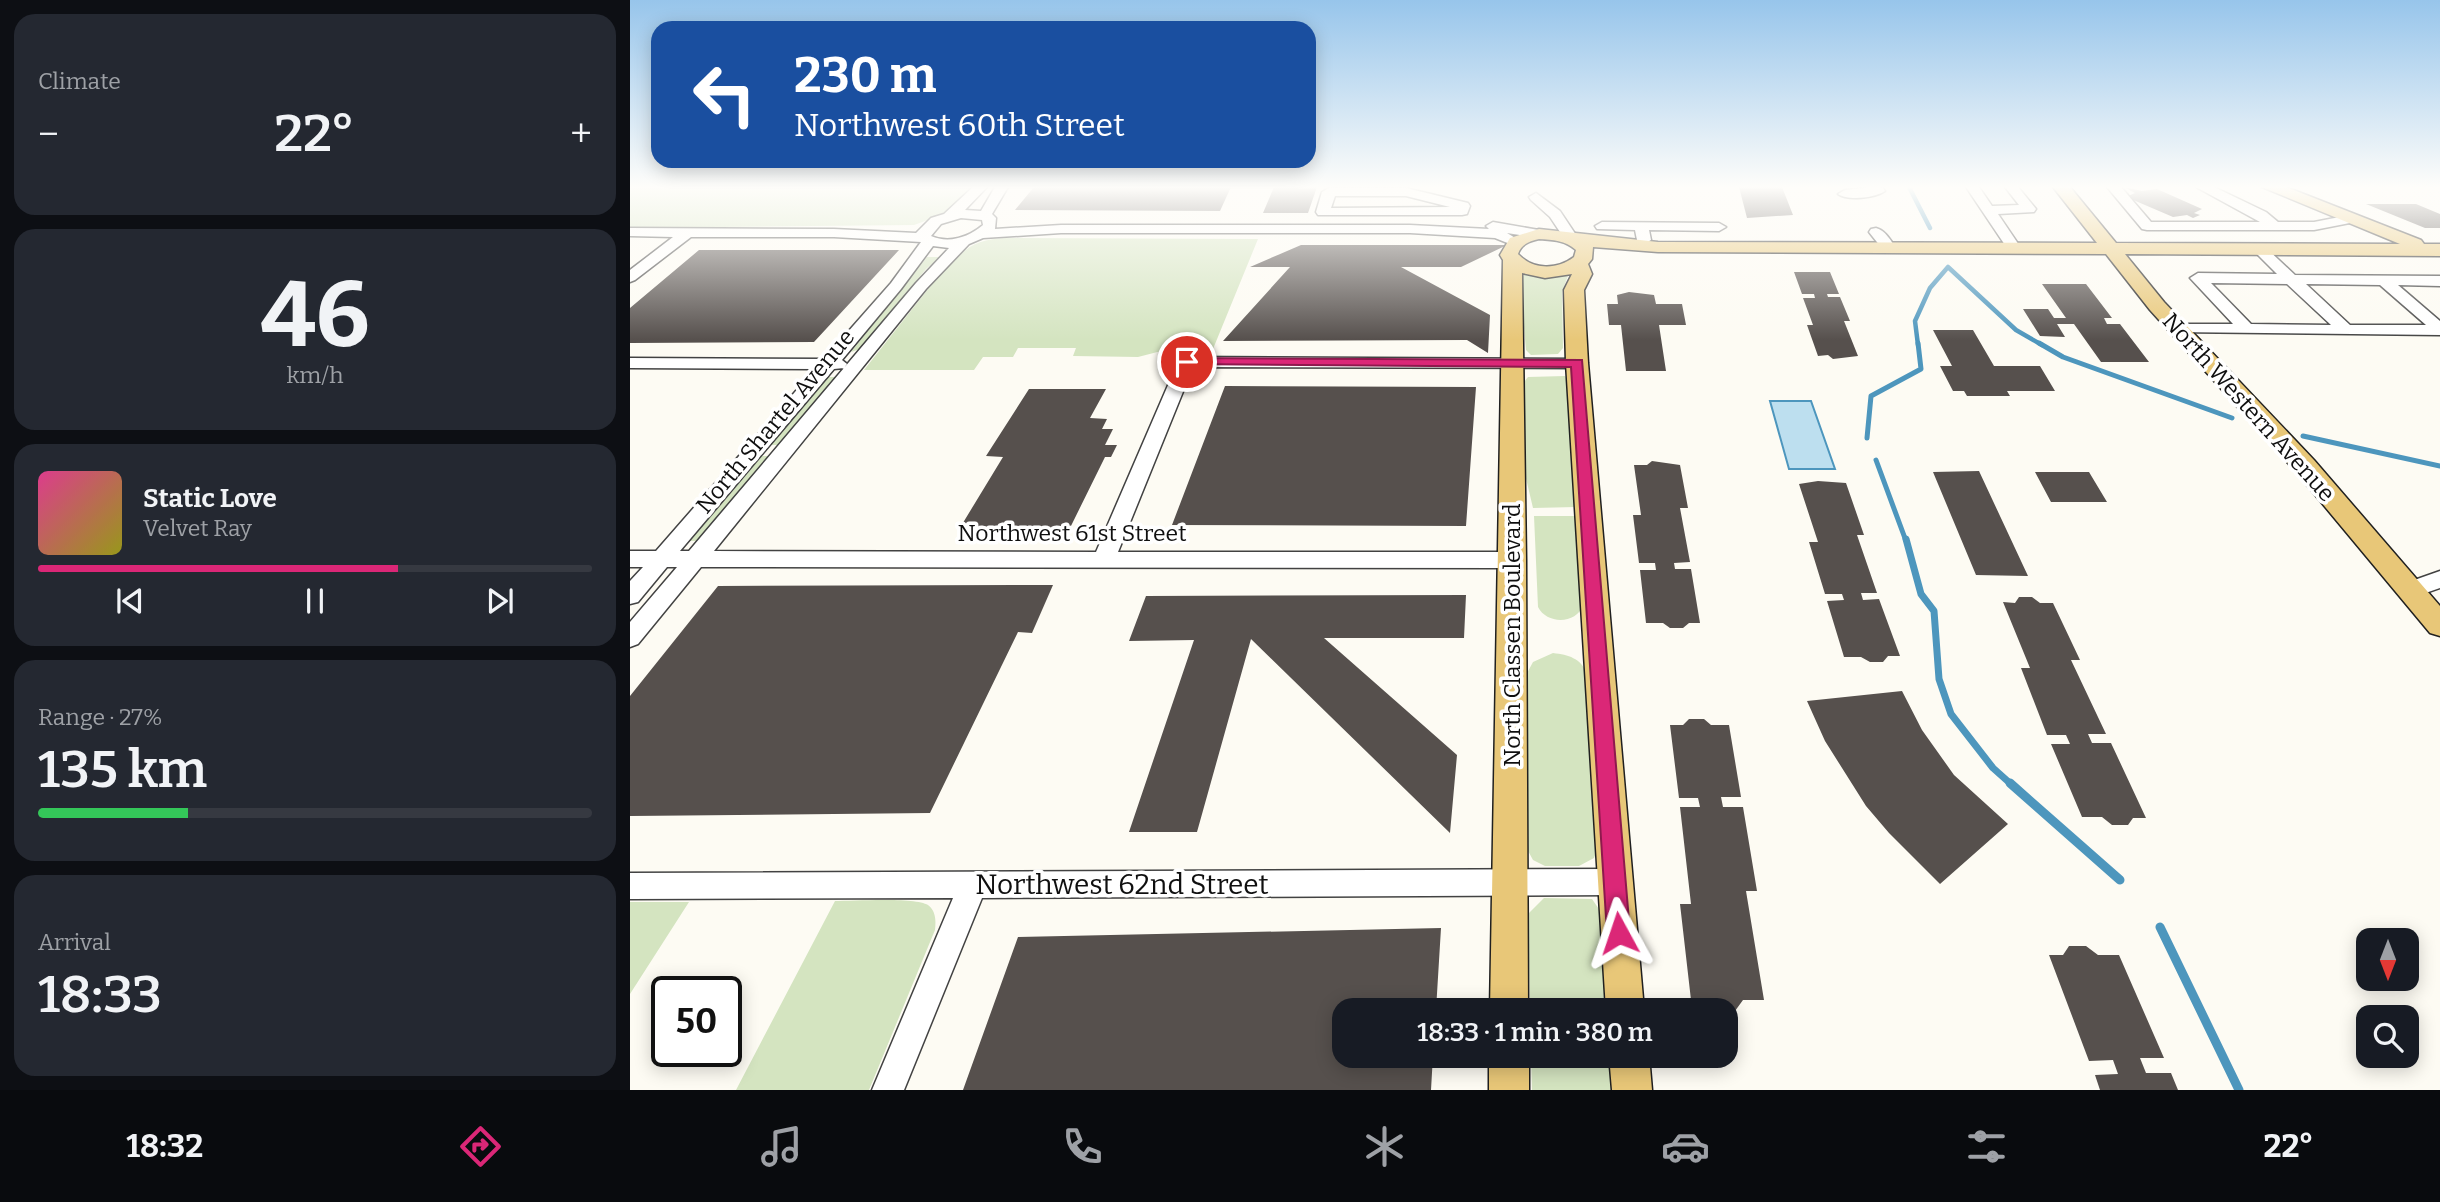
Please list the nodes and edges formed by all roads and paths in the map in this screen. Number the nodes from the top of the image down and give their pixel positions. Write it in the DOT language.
graph roads {
  1 [pos="680,238"];
  2 [pos="926,238"];
  3 [pos="935,238"];
  4 [pos="968,238"];
  5 [pos="971,238"];
  6 [pos="1501,238"];
  7 [pos="1535,238"];
  8 [pos="1567,238"];
  9 [pos="1647,238"];
  10 [pos="1881,238"];
  11 [pos="2007,238"];
  12 [pos="2102,238"];
  13 [pos="2401,238"];
  14 [pos="1574,239"];
  15 [pos="1651,246"];
  16 [pos="1889,248"];
  17 [pos="2014,248"];
  18 [pos="2111,249"];
  19 [pos="2259,249"];
  20 [pos="1513,251"];
  21 [pos="2436,251"];
  22 [pos="1580,263"];
  23 [pos="630,277"];
  24 [pos="2291,279"];
  25 [pos="2382,279"];
  26 [pos="2440,281"];
  27 [pos="2178,329"];
  28 [pos="2246,329"];
  29 [pos="2345,330"];
  30 [pos="2440,330"];
  31 [pos="630,363"];
  32 [pos="1512,363"];
  33 [pos="1577,363"];
  34 [pos="829,364"];
  35 [pos="857,364"];
  36 [pos="630,559"];
  37 [pos="662,559"];
  38 [pos="696,559"];
  39 [pos="1104,559"];
  40 [pos="1513,560"];
  41 [pos="2440,579"];
  42 [pos="2411,590"];
  43 [pos="630,596"];
  44 [pos="2440,596"];
  45 [pos="2440,625"];
  46 [pos="630,638"];
  47 [pos="1614,882"];
  48 [pos="1509,883"];
  49 [pos="973,885"];
  50 [pos="630,886"];
  51 [pos="1509,998"];
  52 [pos="1624,998"];
  53 [pos="1509,1068"];
  54 [pos="1630,1068"];
  55 [pos="888,1090"];
  56 [pos="1509,1090"];
  57 [pos="1632,1090"];
  1 -- 23 [label="street"];
  2 -- 34 [label="street, North Shartel Avenue"];
  3 -- 4 [label="street"];
  5 -- 35 [label="street, North Shartel Avenue"];
  6 -- 20 [label="street"];
  7 -- 20 [label="main road"];
  8 -- 14 [label="main road"];
  9 -- 15 [label="street"];
  10 -- 16 [label="street"];
  11 -- 17 [label="street"];
  12 -- 18 [label="main road, North Western Avenue"];
  13 -- 21 [label="main road"];
  14 -- 15 [label="main road"];
  14 -- 22 [label="main road"];
  15 -- 16 [label="main road"];
  15 -- 22 [label="main road"];
  16 -- 17 [label="main road"];
  17 -- 18 [label="main road"];
  18 -- 19 [label="main road"];
  18 -- 27 [label="main road, North Western Avenue"];
  19 -- 21 [label="main road"];
  19 -- 24 [label="street"];
  20 -- 22 [label="main road"];
  20 -- 32 [label="main road, North Classen Boulevard"];
  22 -- 33 [label="main road"];
  24 -- 25 [label="street"];
  24 -- 28 [label="street"];
  24 -- 29 [label="street"];
  25 -- 26 [label="street"];
  25 -- 30 [label="street"];
  27 -- 28 [label="street"];
  27 -- 42 [label="main road, North Western Avenue"];
  28 -- 29 [label="street"];
  29 -- 30 [label="street"];
  31 -- 34 [label="street"];
  32 -- 33 [label="street"];
  32 -- 39 [label="street"];
  32 -- 40 [label="main road, North Classen Boulevard"];
  33 -- 47 [label="main road"];
  34 -- 35 [label="street"];
  34 -- 37 [label="street, North Shartel Avenue"];
  35 -- 38 [label="street, North Shartel Avenue"];
  36 -- 37 [label="street, Northwest 61st Street"];
  37 -- 38 [label="street, Northwest 61st Street"];
  37 -- 43 [label="street, North Shartel Avenue"];
  38 -- 39 [label="street, Northwest 61st Street"];
  38 -- 46 [label="street, North Shartel Avenue"];
  39 -- 40 [label="street, Northwest 61st Street"];
  40 -- 48 [label="main road, North Classen Boulevard"];
  41 -- 42 [label="street"];
  42 -- 44 [label="street"];
  42 -- 45 [label="main road, North Western Avenue"];
  47 -- 48 [label="street, Northwest 62nd Street"];
  47 -- 52 [label="main road"];
  48 -- 49 [label="street, Northwest 62nd Street"];
  48 -- 51 [label="main road, North Classen Boulevard"];
  49 -- 50 [label="street, Northwest 62nd Street"];
  49 -- 55 [label="street"];
  53 -- 56 [label="main road"];
  54 -- 57 [label="main road"];
}
